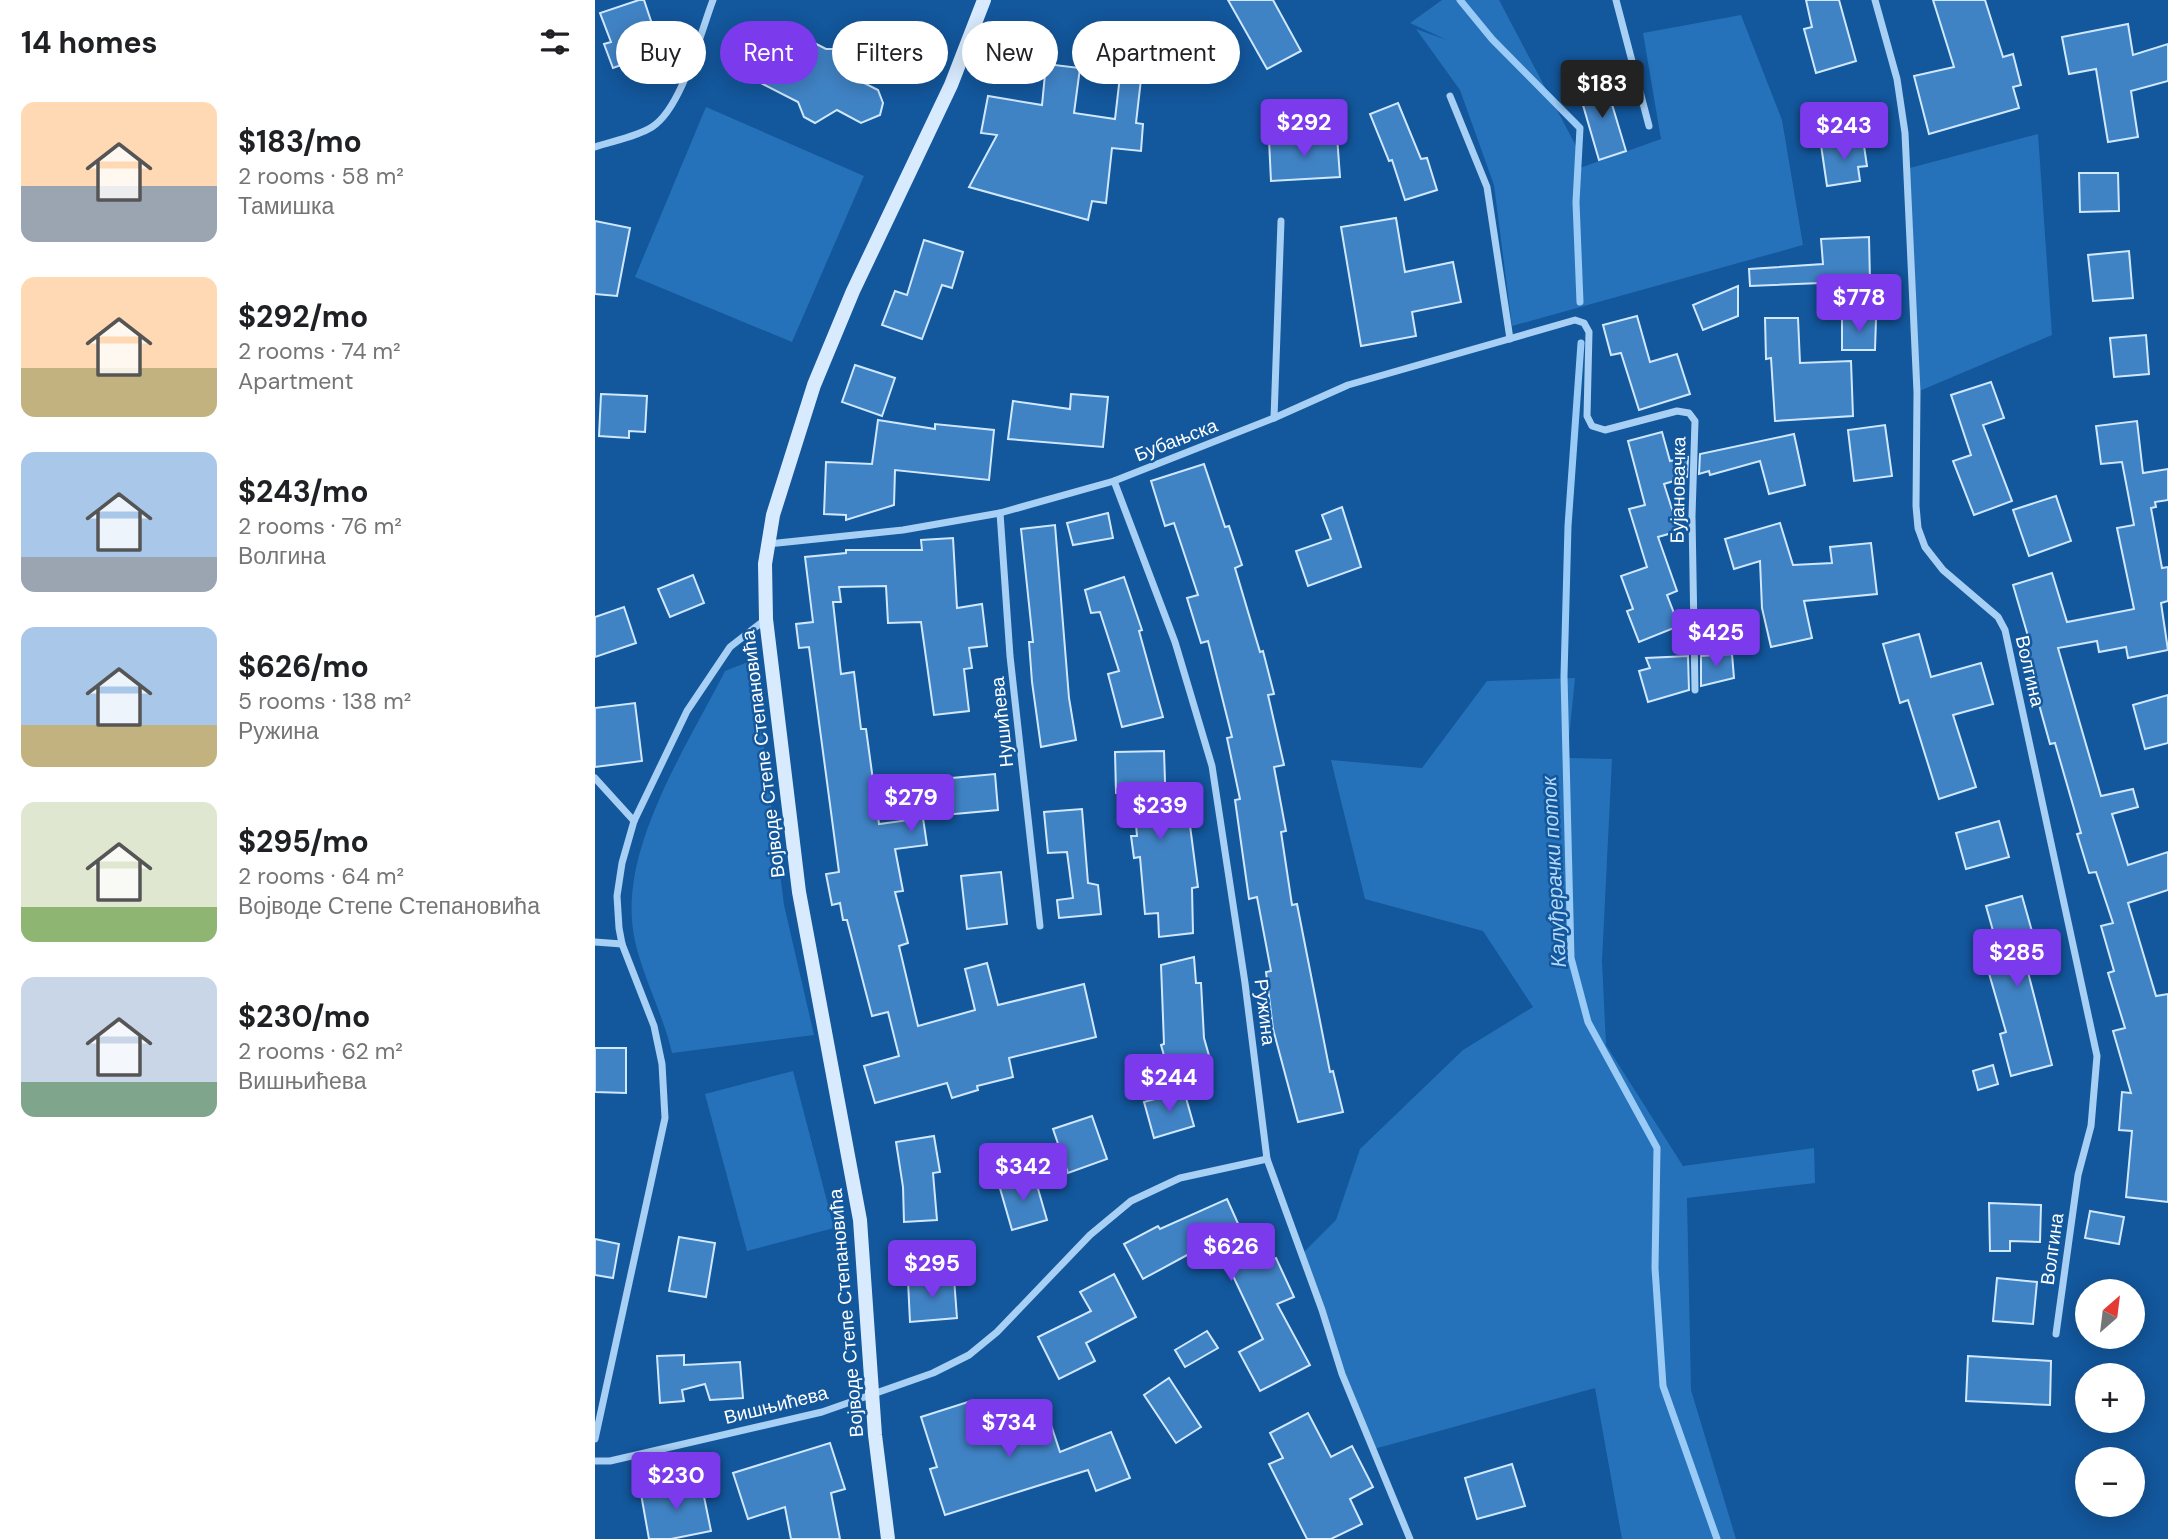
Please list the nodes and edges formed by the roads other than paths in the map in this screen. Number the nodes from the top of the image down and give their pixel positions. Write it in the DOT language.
graph roads {
  1 [pos="713,0"];
  2 [pos="984,0"];
  3 [pos="1616,0"];
  4 [pos="1875,0"];
  5 [pos="1450,96"];
  6 [pos="1649,126"];
  7 [pos="595,147"];
  8 [pos="1281,221"];
  9 [pos="1584,323"];
  10 [pos="1510,339"];
  11 [pos="1274,418"];
  12 [pos="1114,481"];
  13 [pos="1000,513"];
  14 [pos="767,544"];
  15 [pos="766,619"];
  16 [pos="1695,690"];
  17 [pos="595,778"];
  18 [pos="634,821"];
  19 [pos="1040,926"];
  20 [pos="595,942"];
  21 [pos="622,944"];
  22 [pos="1267,1159"];
  23 [pos="2056,1335"];
  24 [pos="874,1392"];
  25 [pos="595,1439"];
  26 [pos="595,1461"];
  27 [pos="888,1539"];
  28 [pos="1410,1539"];
  1 -- 7 [label="street"];
  2 -- 14 [label="street, Војводе Степе Степановића"];
  3 -- 6 [label="street"];
  4 -- 23 [label="street, Волгина"];
  5 -- 10 [label="street"];
  8 -- 11 [label="street"];
  9 -- 10 [label="street, Бубањска"];
  9 -- 16 [label="street, Бујановачка"];
  10 -- 11 [label="street, Бубањска"];
  11 -- 12 [label="street, Бубањска"];
  12 -- 13 [label="street, Бубањска"];
  12 -- 22 [label="street, Ружина"];
  13 -- 14 [label="street, Бубањска"];
  13 -- 19 [label="street, Нушићева"];
  14 -- 15 [label="street, Војводе Степе Степановића"];
  15 -- 18 [label="street"];
  15 -- 24 [label="street, Војводе Степе Степановића"];
  17 -- 18 [label="street"];
  18 -- 21 [label="street"];
  20 -- 21 [label="street"];
  21 -- 25 [label="street"];
  22 -- 24 [label="street, Вишњићева"];
  22 -- 28 [label="street, Ружина"];
  24 -- 26 [label="street, Вишњићева"];
  24 -- 27 [label="street, Војводе Степе Степановића"];
}
